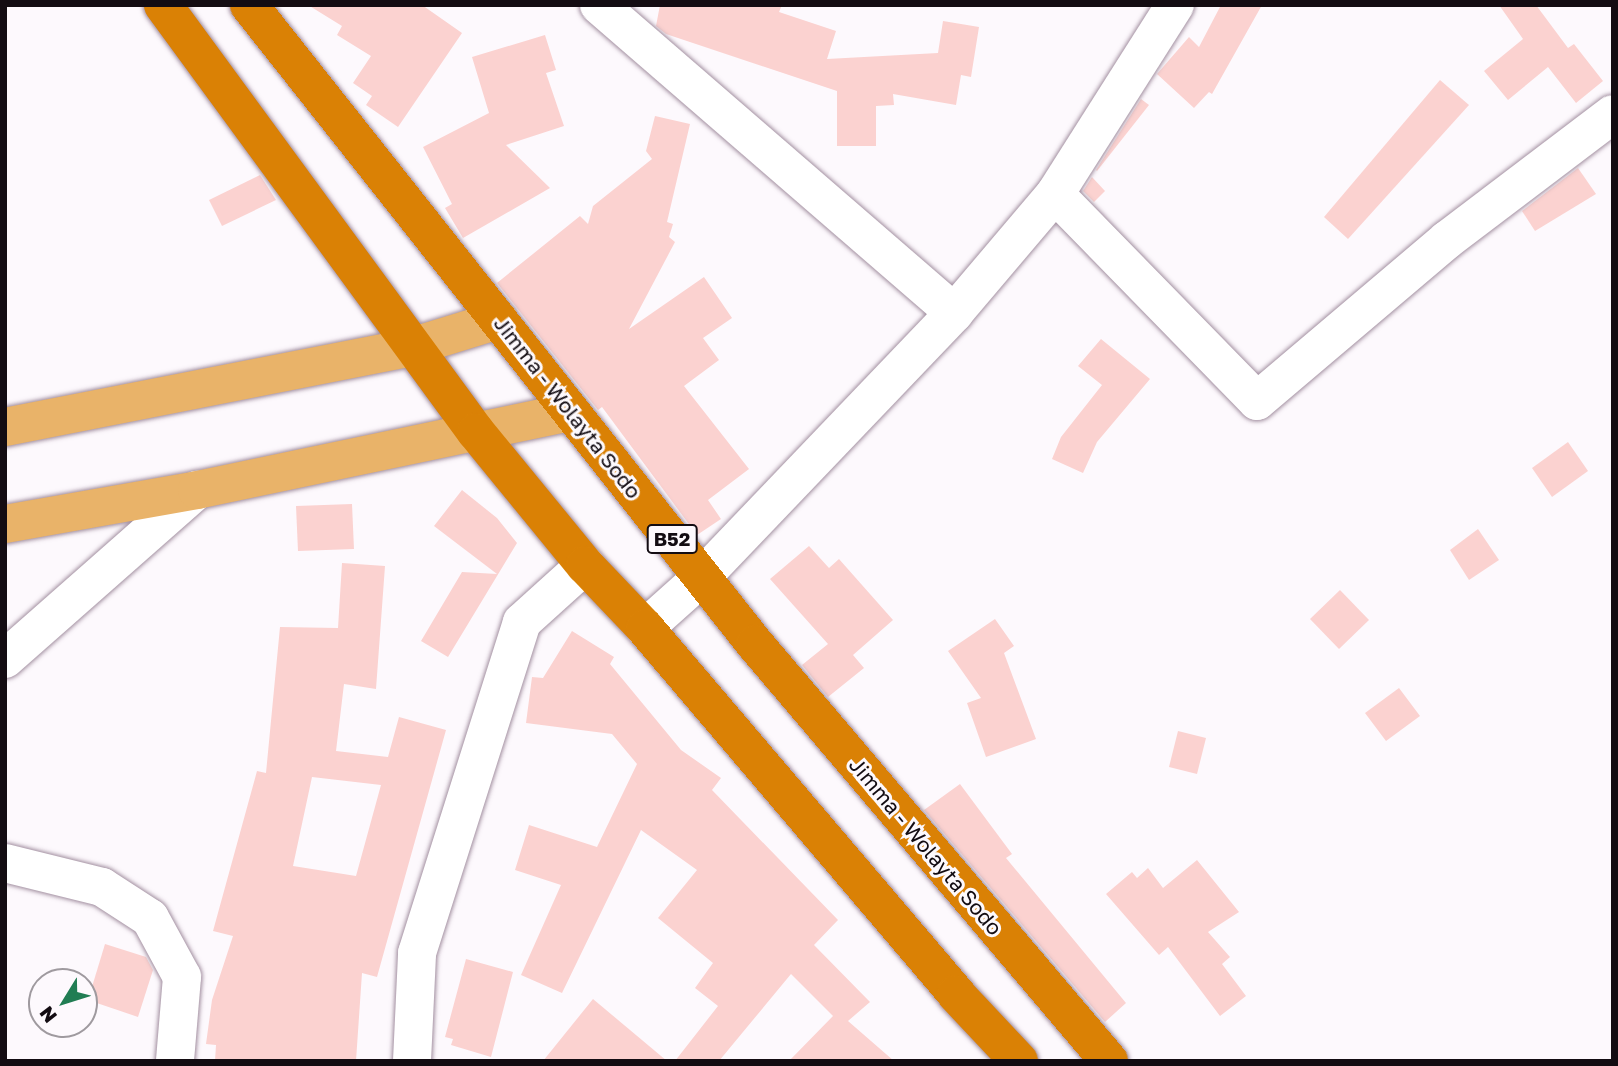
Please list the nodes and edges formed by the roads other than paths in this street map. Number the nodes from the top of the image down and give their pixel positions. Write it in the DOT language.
graph roads {
  1 [pos="249,5"];
  2 [pos="599,5"];
  3 [pos="1175,5"];
  4 [pos="167,7"];
  5 [pos="1613,114"];
  6 [pos="1055,194"];
  7 [pos="954,313"];
  8 [pos="499,320"];
  9 [pos="411,346"];
  10 [pos="571,412"];
  11 [pos="5,426"];
  12 [pos="476,432"];
  13 [pos="197,490"];
  14 [pos="5,524"];
  15 [pos="585,565"];
  16 [pos="702,577"];
  17 [pos="645,628"];
  18 [pos="5,659"];
  19 [pos="5,863"];
  20 [pos="175,1061"];
  21 [pos="412,1061"];
  22 [pos="1020,1061"];
  23 [pos="1109,1061"];
  1 -- 8 [label="highway, Jimma - Wolayta Sodo / B52"];
  2 -- 7 [label="street"];
  3 -- 6 [label="street"];
  4 -- 9 [label="highway"];
  5 -- 6 [label="street"];
  6 -- 7 [label="street"];
  7 -- 16 [label="street"];
  8 -- 9 [label="main road"];
  8 -- 10 [label="highway, Jimma - Wolayta Sodo / B52"];
  9 -- 11 [label="main road"];
  9 -- 12 [label="highway"];
  10 -- 12 [label="main road"];
  10 -- 16 [label="highway, Jimma - Wolayta Sodo / B52"];
  12 -- 13 [label="main road"];
  12 -- 15 [label="highway"];
  13 -- 14 [label="main road"];
  13 -- 18 [label="street"];
  15 -- 17 [label="highway"];
  15 -- 21 [label="street"];
  16 -- 17 [label="street"];
  16 -- 23 [label="highway, Jimma - Wolayta Sodo / B52"];
  17 -- 22 [label="highway"];
  19 -- 20 [label="street"];
}
